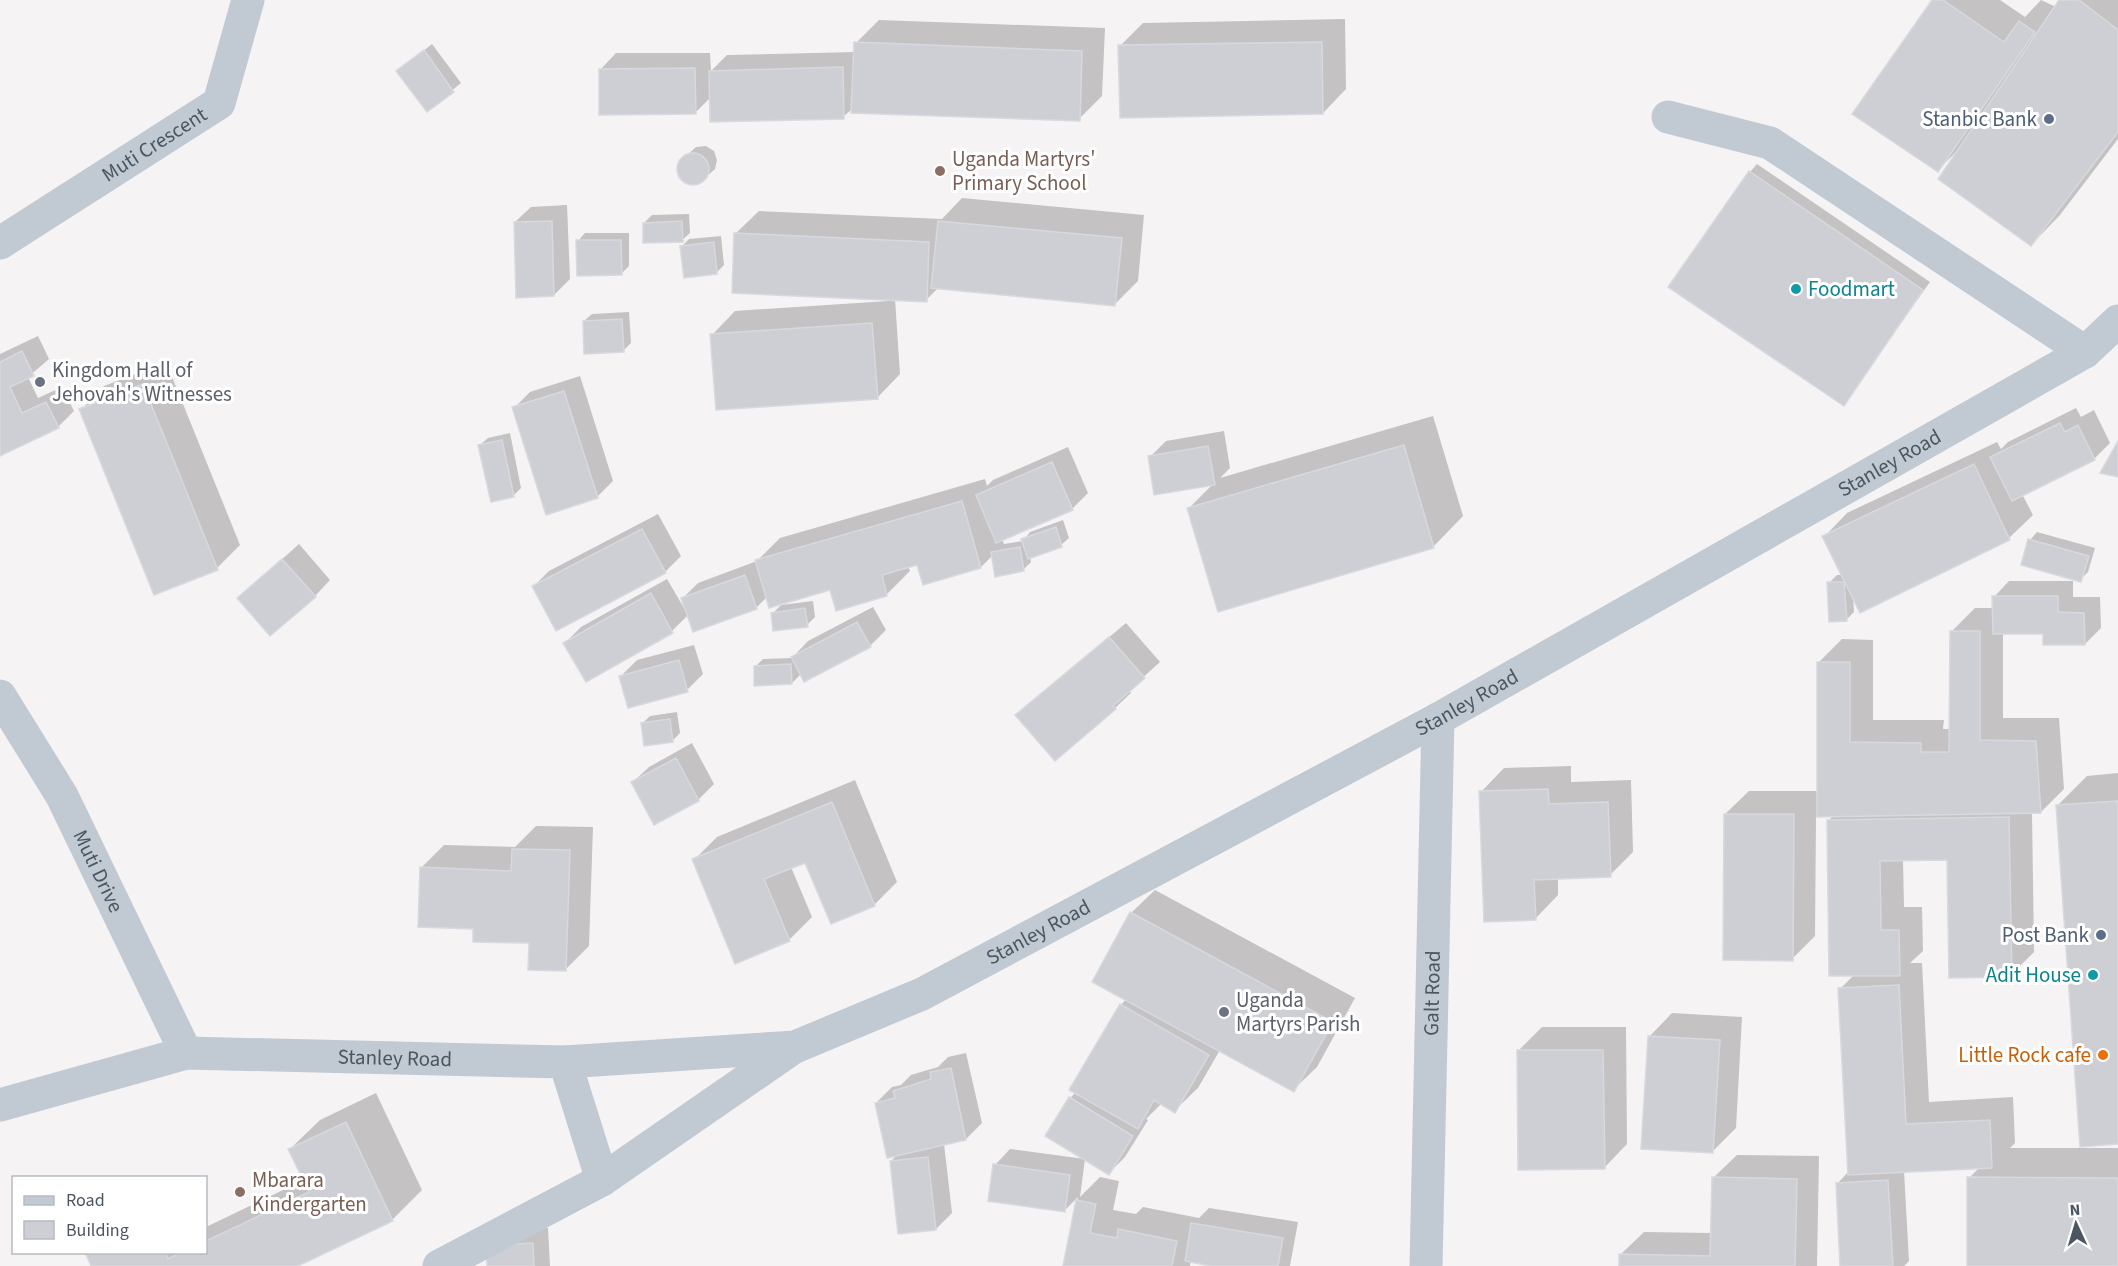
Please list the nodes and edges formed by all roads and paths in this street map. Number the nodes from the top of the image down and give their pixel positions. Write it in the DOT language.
graph roads {
  1 [pos="248,0"];
  2 [pos="1668,117"];
  3 [pos="0,243"];
  4 [pos="2118,321"];
  5 [pos="2085,352"];
  6 [pos="0,696"];
  7 [pos="1438,719"];
  8 [pos="795,1047"];
  9 [pos="186,1053"];
  10 [pos="566,1062"];
  11 [pos="0,1105"];
  12 [pos="602,1180"];
  13 [pos="439,1266"];
  14 [pos="1426,1266"];
  1 -- 3 [label="street, Muti Crescent"];
  2 -- 5 [label="street"];
  4 -- 5 [label="street, Stanley Road"];
  5 -- 7 [label="street, Stanley Road"];
  6 -- 9 [label="street, Muti Drive"];
  7 -- 8 [label="street, Stanley Road"];
  7 -- 14 [label="street, Galt Road"];
  8 -- 10 [label="street, Stanley Road"];
  8 -- 12 [label="street, Stanley Road"];
  9 -- 10 [label="street, Stanley Road"];
  9 -- 11 [label="street, Stanley Road"];
  10 -- 12 [label="street"];
  12 -- 13 [label="street, Stanley Road"];
}
